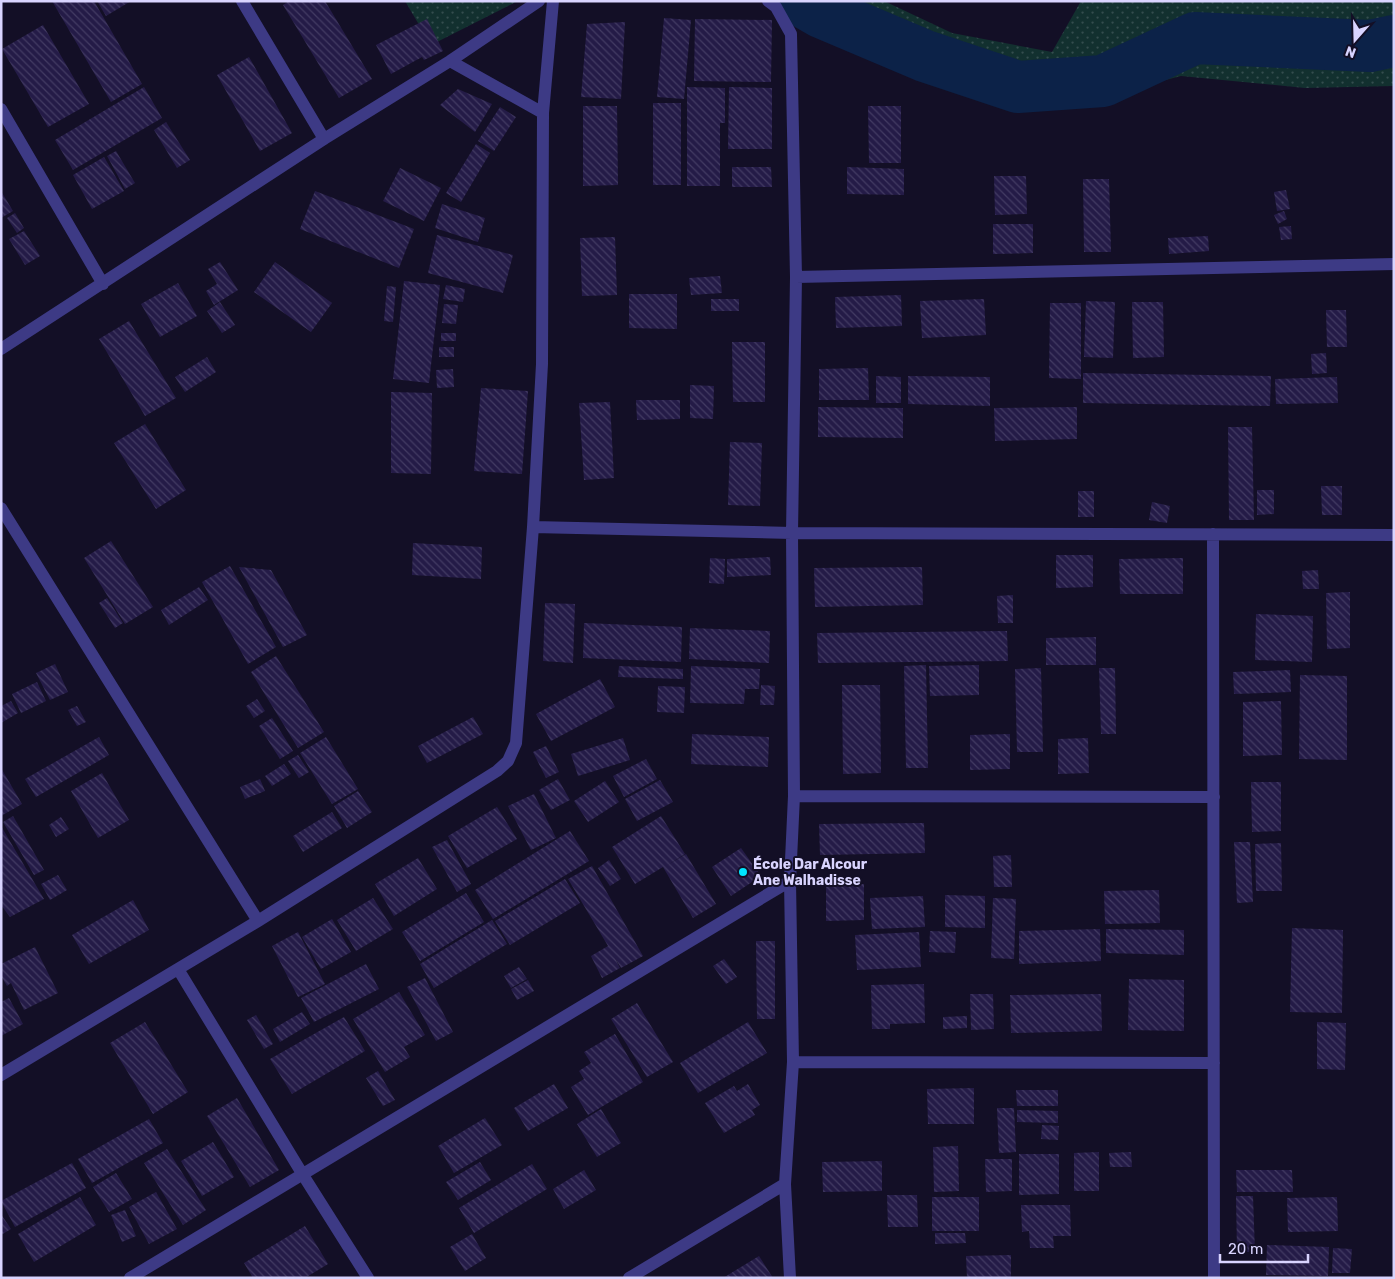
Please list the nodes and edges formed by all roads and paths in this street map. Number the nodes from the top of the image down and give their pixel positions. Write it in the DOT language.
graph roads {
  1 [pos="242,1"];
  2 [pos="539,1"];
  3 [pos="553,1"];
  4 [pos="768,1"];
  5 [pos="450,62"];
  6 [pos="1,109"];
  7 [pos="543,113"];
  8 [pos="324,139"];
  9 [pos="1394,264"];
  10 [pos="796,277"];
  11 [pos="103,284"];
  12 [pos="1,349"];
  13 [pos="1,508"];
  14 [pos="533,527"];
  15 [pos="792,533"];
  16 [pos="1213,534"];
  17 [pos="1394,535"];
  18 [pos="794,796"];
  19 [pos="1214,797"];
  20 [pos="790,881"];
  21 [pos="258,920"];
  22 [pos="178,969"];
  23 [pos="793,1062"];
  24 [pos="1214,1063"];
  25 [pos="1,1075"];
  26 [pos="303,1175"];
  27 [pos="785,1184"];
  28 [pos="130,1278"];
  29 [pos="368,1278"];
  30 [pos="629,1278"];
  31 [pos="790,1278"];
  32 [pos="1214,1278"];
  1 -- 8 [label="street"];
  2 -- 5 [label="street"];
  3 -- 7 [label="street"];
  4 -- 10 [label="street"];
  5 -- 7 [label="street"];
  5 -- 8 [label="street"];
  6 -- 11 [label="street"];
  7 -- 14 [label="street"];
  8 -- 11 [label="street"];
  9 -- 10 [label="street"];
  10 -- 15 [label="street"];
  11 -- 12 [label="street"];
  13 -- 21 [label="street"];
  14 -- 15 [label="street"];
  14 -- 21 [label="street"];
  15 -- 16 [label="street"];
  15 -- 18 [label="street"];
  16 -- 17 [label="street"];
  16 -- 19 [label="street"];
  18 -- 19 [label="street"];
  18 -- 20 [label="street"];
  19 -- 24 [label="street"];
  20 -- 23 [label="street"];
  20 -- 26 [label="street"];
  21 -- 22 [label="street"];
  22 -- 25 [label="street"];
  22 -- 26 [label="street"];
  23 -- 24 [label="street"];
  23 -- 27 [label="street"];
  24 -- 32 [label="street"];
  26 -- 28 [label="street"];
  26 -- 29 [label="street"];
  27 -- 30 [label="street"];
  27 -- 31 [label="street"];
}
